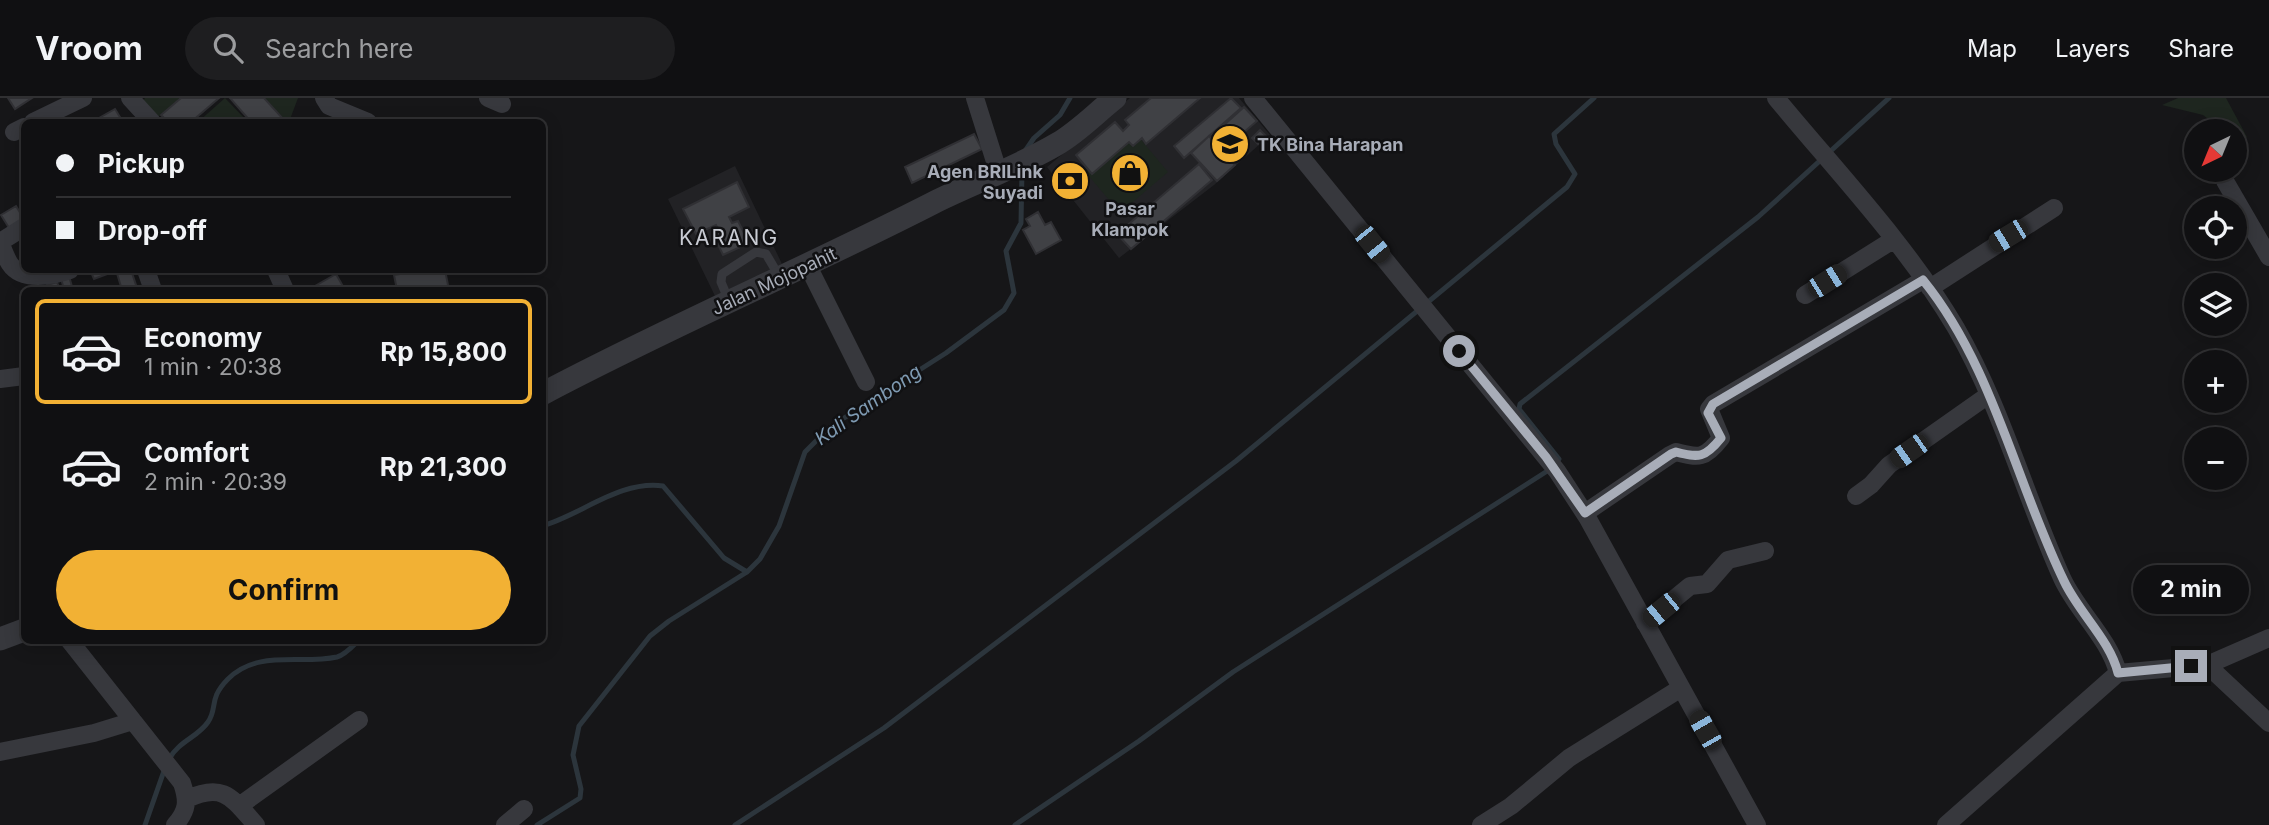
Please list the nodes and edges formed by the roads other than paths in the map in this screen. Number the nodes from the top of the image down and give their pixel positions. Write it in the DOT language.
graph roads {
  1 [pos="83,98"];
  2 [pos="130,98"];
  3 [pos="324,98"];
  4 [pos="975,98"];
  5 [pos="1115,98"];
  6 [pos="1253,98"];
  7 [pos="1776,98"];
  8 [pos="343,118"];
  9 [pos="39,119"];
  10 [pos="149,119"];
  11 [pos="1002,170"];
  12 [pos="2226,182"];
  13 [pos="2054,208"];
  14 [pos="21,229"];
  15 [pos="1893,240"];
  16 [pos="0,242"];
  17 [pos="2269,257"];
  18 [pos="808,266"];
  19 [pos="21,271"];
  20 [pos="30,273"];
  21 [pos="60,273"];
  22 [pos="781,279"];
  23 [pos="1927,284"];
  24 [pos="1805,295"];
  25 [pos="730,303"];
  26 [pos="21,376"];
  27 [pos="0,379"];
  28 [pos="866,382"];
  29 [pos="546,392"];
  30 [pos="1987,396"];
  31 [pos="1856,496"];
  32 [pos="1585,513"];
  33 [pos="1765,551"];
  34 [pos="1645,623"];
  35 [pos="21,631"];
  36 [pos="2269,638"];
  37 [pos="0,639"];
  38 [pos="72,644"];
  39 [pos="2207,665"];
  40 [pos="2118,673"];
  41 [pos="1681,688"];
  42 [pos="359,720"];
  43 [pos="133,721"];
  44 [pos="2269,723"];
  45 [pos="0,752"];
  46 [pos="184,791"];
  47 [pos="239,806"];
  48 [pos="524,809"];
  49 [pos="1754,824"];
  50 [pos="176,825"];
  51 [pos="256,825"];
  52 [pos="505,825"];
  53 [pos="1481,825"];
  54 [pos="1946,825"];
  1 -- 9 [label="street"];
  2 -- 10 [label="street"];
  3 -- 8 [label="street"];
  4 -- 11 [label="street"];
  5 -- 11 [label="street, Jalan Mojopahit"];
  6 -- 32 [label="street"];
  7 -- 15 [label="street"];
  11 -- 18 [label="street, Jalan Mojopahit"];
  12 -- 17 [label="street"];
  13 -- 23 [label="street"];
  14 -- 16 [label="street"];
  15 -- 23 [label="street"];
  15 -- 24 [label="street"];
  16 -- 19 [label="street"];
  18 -- 22 [label="street, Jalan Mojopahit"];
  18 -- 28 [label="street"];
  20 -- 21 [label="street"];
  22 -- 25 [label="street, Jalan Mojopahit"];
  22 -- 25 [label="lane"];
  23 -- 30 [label="street"];
  23 -- 32 [label="street"];
  25 -- 29 [label="street, Jalan Mojopahit"];
  26 -- 27 [label="street"];
  30 -- 31 [label="street"];
  30 -- 40 [label="street"];
  32 -- 34 [label="street"];
  33 -- 34 [label="street"];
  34 -- 41 [label="street"];
  35 -- 37 [label="street"];
  36 -- 39 [label="street"];
  38 -- 43 [label="street"];
  39 -- 40 [label="street"];
  39 -- 44 [label="street"];
  40 -- 54 [label="street"];
  41 -- 49 [label="street"];
  41 -- 53 [label="street"];
  42 -- 47 [label="street"];
  43 -- 45 [label="street"];
  43 -- 46 [label="street"];
  46 -- 47 [label="street"];
  46 -- 50 [label="street"];
  47 -- 51 [label="street"];
  48 -- 52 [label="street"];
}
